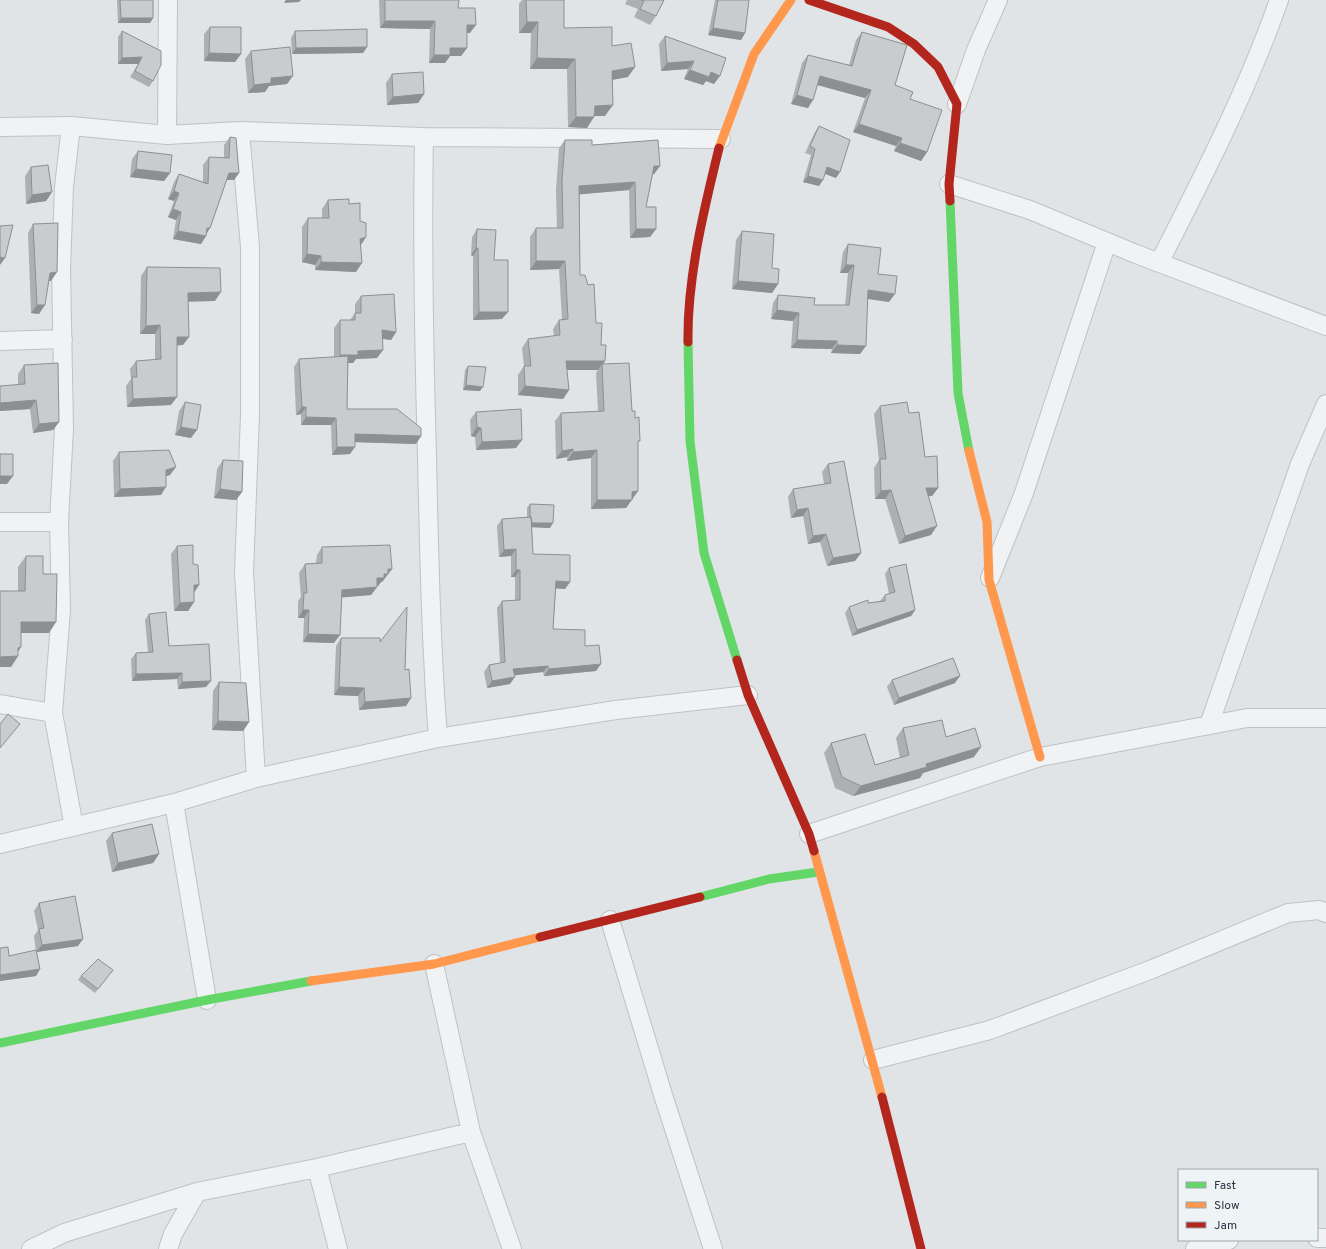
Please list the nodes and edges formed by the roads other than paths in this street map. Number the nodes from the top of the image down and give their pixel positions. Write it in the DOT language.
graph roads {
  1 [pos="168,0"];
  2 [pos="791,0"];
  3 [pos="809,0"];
  4 [pos="998,0"];
  5 [pos="1279,0"];
  6 [pos="957,104"];
  7 [pos="72,126"];
  8 [pos="0,127"];
  9 [pos="240,131"];
  10 [pos="167,135"];
  11 [pos="424,137"];
  12 [pos="721,139"];
  13 [pos="949,184"];
  14 [pos="1107,242"];
  15 [pos="1159,263"];
  16 [pos="1326,326"];
  17 [pos="63,339"];
  18 [pos="0,340"];
  19 [pos="1326,404"];
  20 [pos="0,522"];
  21 [pos="59,522"];
  22 [pos="989,580"];
  23 [pos="748,694"];
  24 [pos="0,704"];
  25 [pos="53,713"];
  26 [pos="1326,718"];
  27 [pos="1209,725"];
  28 [pos="438,738"];
  29 [pos="1040,757"];
  30 [pos="256,778"];
  31 [pos="174,803"];
  32 [pos="74,827"];
  33 [pos="809,834"];
  34 [pos="0,844"];
  35 [pos="818,872"];
  36 [pos="1326,913"];
  37 [pos="610,920"];
  38 [pos="434,964"];
  39 [pos="207,1000"];
  40 [pos="0,1043"];
  41 [pos="873,1060"];
  42 [pos="471,1132"];
  43 [pos="317,1168"];
  44 [pos="197,1192"];
  45 [pos="1225,1241"];
  46 [pos="31,1249"];
  47 [pos="168,1249"];
  48 [pos="338,1249"];
  49 [pos="512,1249"];
  50 [pos="713,1249"];
  51 [pos="921,1249"];
  52 [pos="1195,1249"];
  1 -- 10 [label="street"];
  2 -- 12 [label="street"];
  3 -- 6 [label="street"];
  4 -- 6 [label="street"];
  5 -- 15 [label="street"];
  6 -- 13 [label="street"];
  7 -- 8 [label="street"];
  7 -- 10 [label="street"];
  7 -- 17 [label="street"];
  9 -- 10 [label="street"];
  9 -- 11 [label="street"];
  9 -- 30 [label="street"];
  11 -- 12 [label="street"];
  11 -- 28 [label="street"];
  12 -- 23 [label="street"];
  13 -- 14 [label="street"];
  13 -- 22 [label="street"];
  14 -- 15 [label="street"];
  14 -- 22 [label="street"];
  15 -- 16 [label="street"];
  17 -- 18 [label="street"];
  17 -- 21 [label="street"];
  19 -- 27 [label="street"];
  20 -- 21 [label="street"];
  21 -- 25 [label="street"];
  22 -- 29 [label="street"];
  23 -- 28 [label="street"];
  23 -- 33 [label="street"];
  24 -- 25 [label="street"];
  25 -- 32 [label="street"];
  26 -- 27 [label="street"];
  27 -- 29 [label="street"];
  28 -- 30 [label="street"];
  29 -- 33 [label="street"];
  30 -- 31 [label="street"];
  31 -- 32 [label="street"];
  31 -- 39 [label="street"];
  32 -- 34 [label="street"];
  33 -- 35 [label="street"];
  35 -- 37 [label="street"];
  35 -- 41 [label="street"];
  36 -- 41 [label="street"];
  37 -- 38 [label="street"];
  37 -- 50 [label="street"];
  38 -- 39 [label="street"];
  38 -- 42 [label="street"];
  39 -- 40 [label="street"];
  41 -- 51 [label="street"];
  42 -- 43 [label="street"];
  42 -- 49 [label="street"];
  43 -- 44 [label="street"];
  43 -- 48 [label="street"];
  44 -- 46 [label="street"];
  44 -- 47 [label="street"];
  45 -- 52 [label="street"];
}
